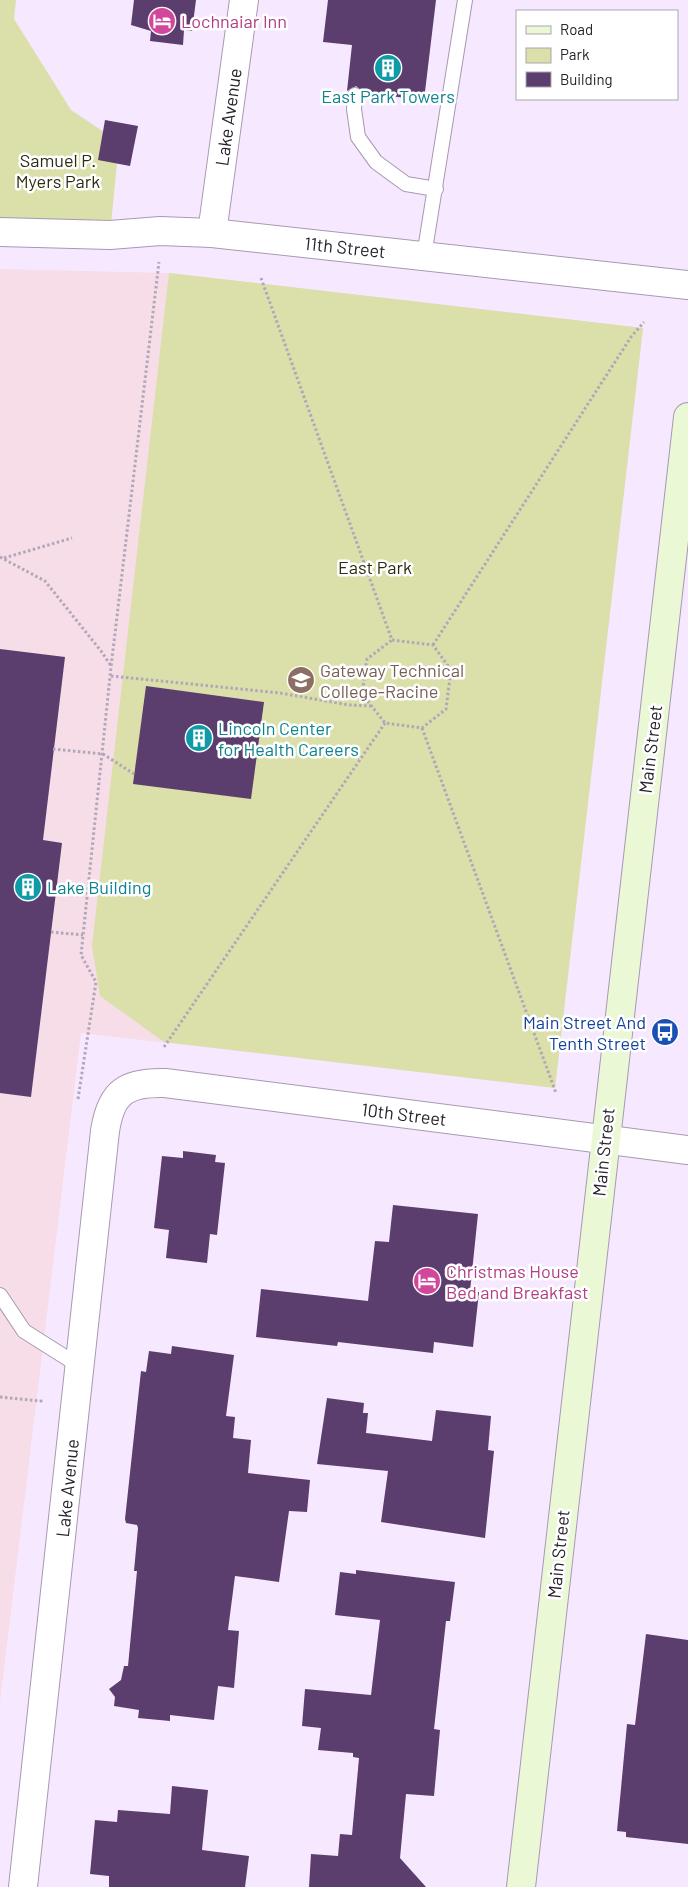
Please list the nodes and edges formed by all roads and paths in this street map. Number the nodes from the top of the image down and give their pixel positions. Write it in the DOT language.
graph roads {
  1 [pos="244,0"];
  2 [pos="465,0"];
  3 [pos="355,95"];
  4 [pos="436,189"];
  5 [pos="160,230"];
  6 [pos="0,232"];
  7 [pos="212,233"];
  8 [pos="424,256"];
  9 [pos="261,278"];
  10 [pos="688,285"];
  11 [pos="644,322"];
  12 [pos="688,417"];
  13 [pos="72,538"];
  14 [pos="2,558"];
  15 [pos="392,640"];
  16 [pos="433,645"];
  17 [pos="112,667"];
  18 [pos="111,676"];
  19 [pos="372,706"];
  20 [pos="385,723"];
  21 [pos="422,728"];
  22 [pos="53,750"];
  23 [pos="103,754"];
  24 [pos="134,774"];
  25 [pos="52,932"];
  26 [pos="83,935"];
  27 [pos="164,1047"];
  28 [pos="122,1093"];
  29 [pos="556,1093"];
  30 [pos="78,1104"];
  31 [pos="605,1140"];
  32 [pos="688,1150"];
  33 [pos="0,1295"];
  34 [pos="47,1346"];
  35 [pos="81,1367"];
  36 [pos="0,1397"];
  37 [pos="23,1887"];
  38 [pos="521,1887"];
  1 -- 7 [label="street, Lake Avenue"];
  2 -- 4 [label="lane"];
  3 -- 4 [label="lane"];
  4 -- 8 [label="lane"];
  5 -- 6 [label="street, 11th Street"];
  5 -- 7 [label="street, 11th Street"];
  5 -- 17 [label="path"];
  7 -- 8 [label="street, 11th Street"];
  8 -- 10 [label="street, 11th Street"];
  9 -- 15 [label="path"];
  11 -- 16 [label="path"];
  12 -- 31 [label="main road, Main Street"];
  13 -- 14 [label="path"];
  14 -- 17 [label="path"];
  15 -- 16 [label="path"];
  15 -- 19 [label="path"];
  16 -- 21 [label="path"];
  17 -- 18 [label="path"];
  18 -- 19 [label="path"];
  18 -- 23 [label="path"];
  19 -- 20 [label="path"];
  20 -- 21 [label="path"];
  20 -- 27 [label="path"];
  21 -- 29 [label="path"];
  22 -- 23 [label="path"];
  23 -- 24 [label="path"];
  23 -- 26 [label="path"];
  25 -- 26 [label="path"];
  26 -- 30 [label="path"];
  28 -- 31 [label="street, 10th Street"];
  28 -- 35 [label="street, Lake Avenue"];
  31 -- 32 [label="street, 10th Street"];
  31 -- 38 [label="main road, Main Street"];
  33 -- 34 [label="lane"];
  34 -- 35 [label="lane"];
  34 -- 36 [label="path"];
  35 -- 37 [label="street, Lake Avenue"];
}
